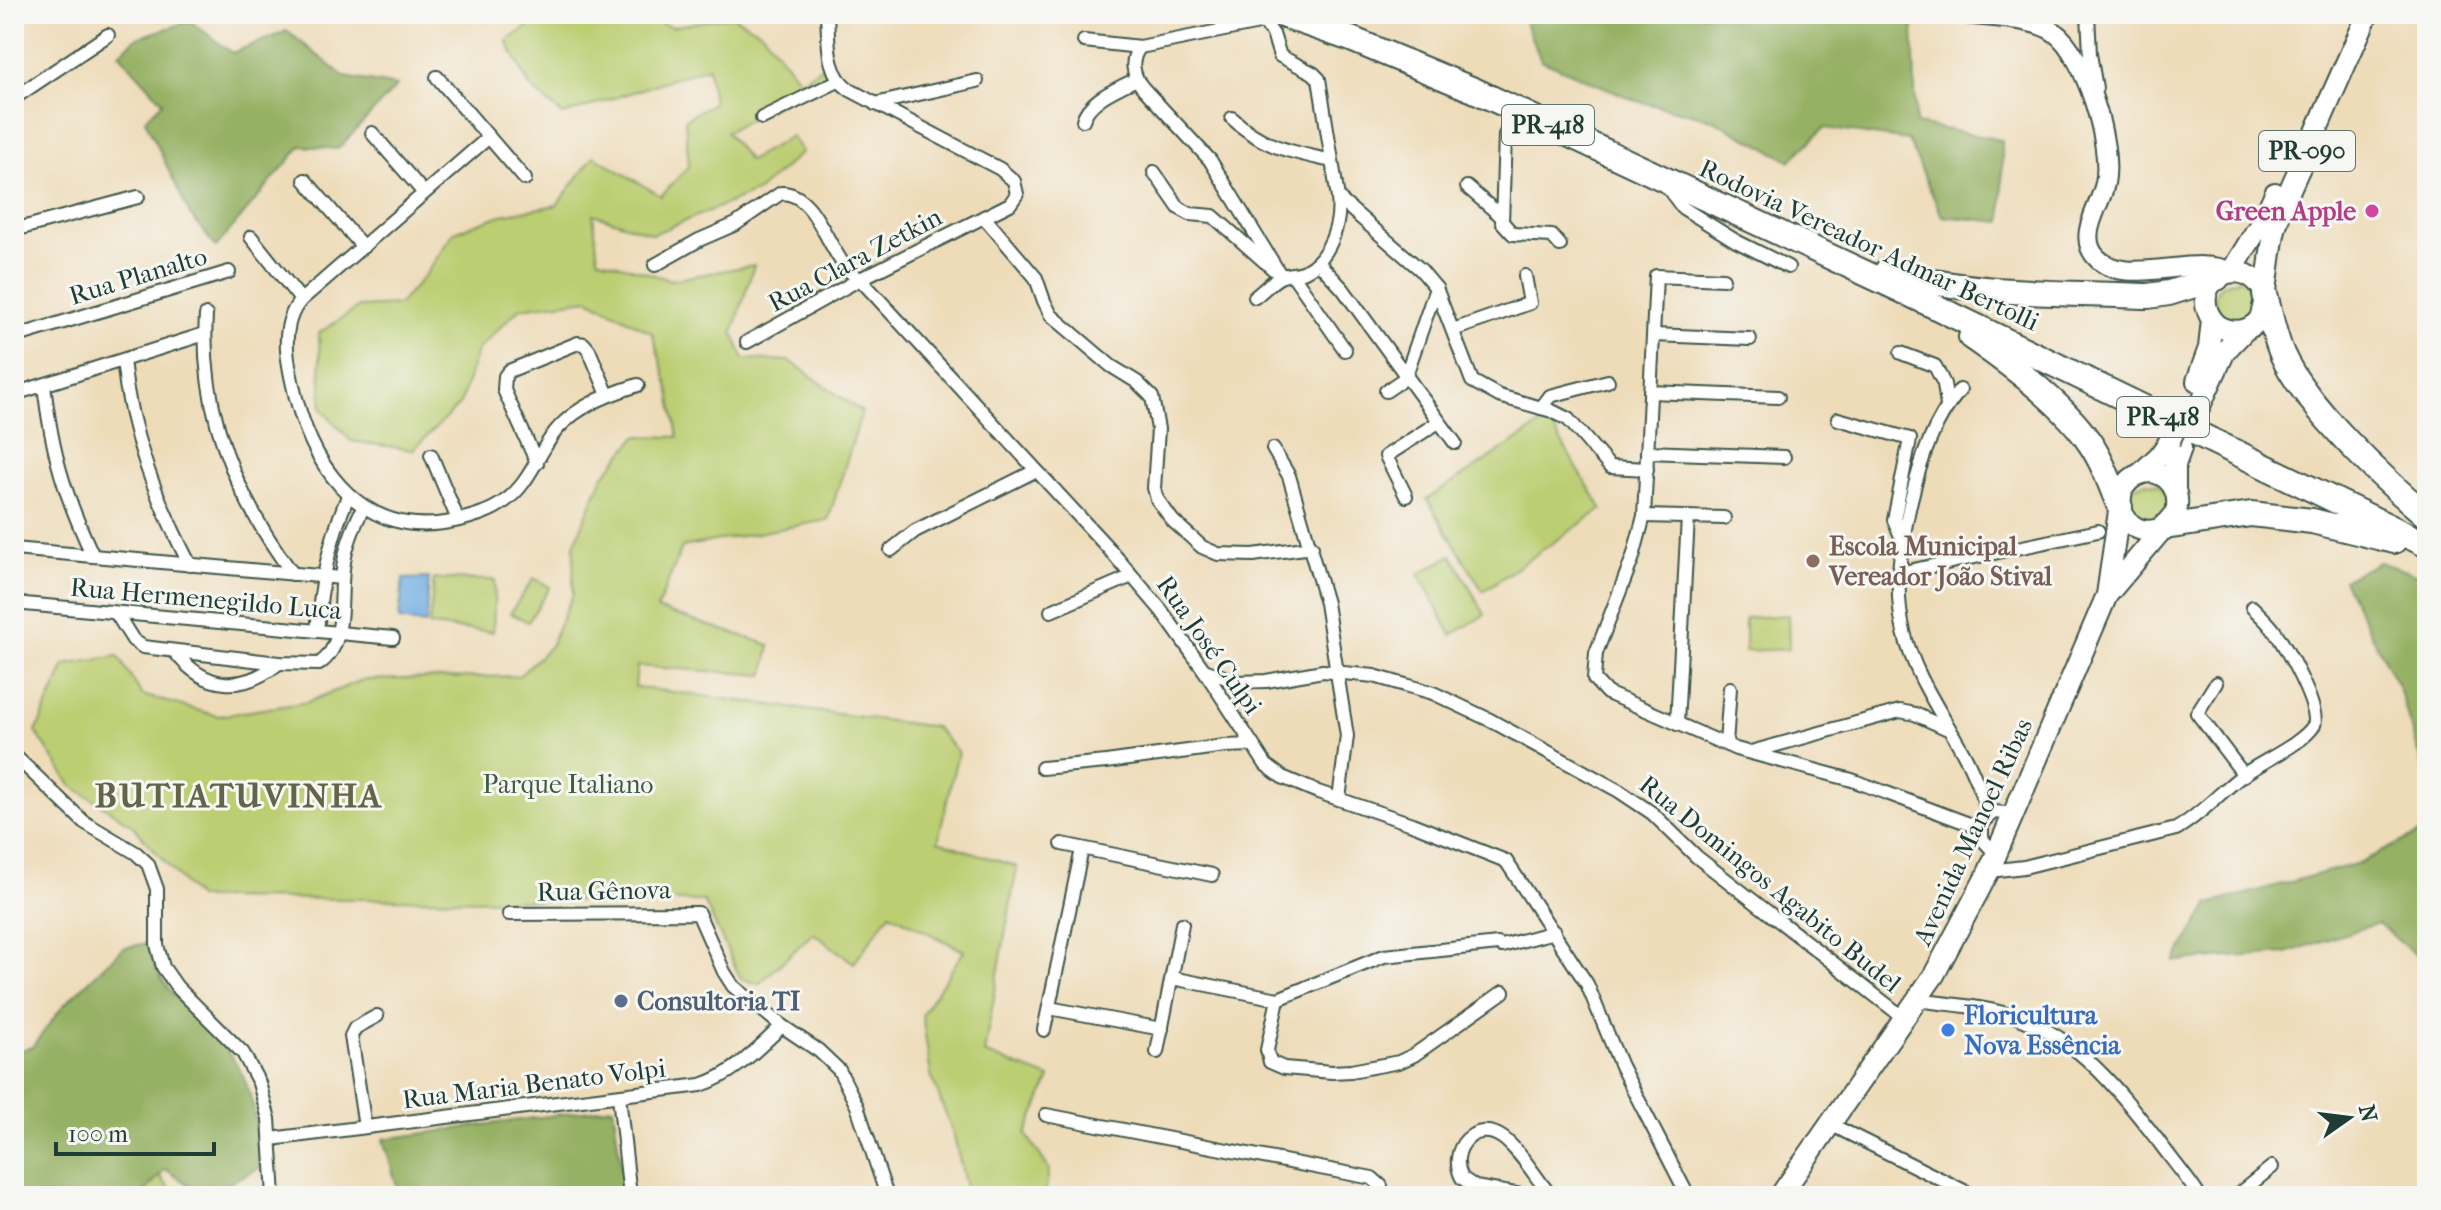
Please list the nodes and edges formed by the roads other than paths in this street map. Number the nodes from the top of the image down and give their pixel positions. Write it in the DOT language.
graph roads {
  1 [pos="827,14"];
  2 [pos="1965,14"];
  3 [pos="2088,14"];
  4 [pos="2353,14"];
  5 [pos="2368,14"];
  6 [pos="1270,17"];
  7 [pos="108,35"];
  8 [pos="1084,41"];
  9 [pos="1140,47"];
  10 [pos="437,77"];
  11 [pos="1136,79"];
  12 [pos="838,81"];
  13 [pos="977,81"];
  14 [pos="14,98"];
  15 [pos="875,104"];
  16 [pos="1517,110"];
  17 [pos="2100,115"];
  18 [pos="762,118"];
  19 [pos="1232,118"];
  20 [pos="1083,120"];
  21 [pos="372,133"];
  22 [pos="489,137"];
  23 [pos="1332,161"];
  24 [pos="1154,172"];
  25 [pos="1660,177"];
  26 [pos="525,179"];
  27 [pos="305,180"];
  28 [pos="1467,187"];
  29 [pos="424,193"];
  30 [pos="138,197"];
  31 [pos="1338,198"];
  32 [pos="984,217"];
  33 [pos="1502,217"];
  34 [pos="14,230"];
  35 [pos="251,237"];
  36 [pos="1560,245"];
  37 [pos="363,247"];
  38 [pos="1813,249"];
  39 [pos="1318,262"];
  40 [pos="655,265"];
  41 [pos="1788,267"];
  42 [pos="229,272"];
  43 [pos="1287,275"];
  44 [pos="2224,275"];
  45 [pos="1525,276"];
  46 [pos="860,279"];
  47 [pos="1723,279"];
  48 [pos="1436,288"];
  49 [pos="1899,289"];
  50 [pos="2265,294"];
  51 [pos="1255,297"];
  52 [pos="301,300"];
  53 [pos="206,315"];
  54 [pos="2212,319"];
  55 [pos="1453,330"];
  56 [pos="2245,330"];
  57 [pos="205,334"];
  58 [pos="1654,335"];
  59 [pos="14,337"];
  60 [pos="1750,339"];
  61 [pos="747,342"];
  62 [pos="1345,350"];
  63 [pos="1901,353"];
  64 [pos="123,360"];
  65 [pos="2209,370"];
  66 [pos="1405,378"];
  67 [pos="1608,381"];
  68 [pos="44,385"];
  69 [pos="638,385"];
  70 [pos="1960,390"];
  71 [pos="1386,391"];
  72 [pos="1650,392"];
  73 [pos="14,394"];
  74 [pos="608,395"];
  75 [pos="1778,397"];
  76 [pos="1947,406"];
  77 [pos="1541,408"];
  78 [pos="1838,419"];
  79 [pos="1437,423"];
  80 [pos="1455,443"];
  81 [pos="2175,445"];
  82 [pos="1273,449"];
  83 [pos="1647,452"];
  84 [pos="431,455"];
  85 [pos="1784,457"];
  86 [pos="537,463"];
  87 [pos="1647,469"];
  88 [pos="1035,471"];
  89 [pos="2140,474"];
  90 [pos="2175,487"];
  91 [pos="348,496"];
  92 [pos="1406,496"];
  93 [pos="2120,507"];
  94 [pos="363,508"];
  95 [pos="1644,516"];
  96 [pos="2427,516"];
  97 [pos="1688,517"];
  98 [pos="1724,518"];
  99 [pos="458,520"];
  100 [pos="2165,527"];
  101 [pos="2098,531"];
  102 [pos="1902,539"];
  103 [pos="2427,545"];
  104 [pos="1312,547"];
  105 [pos="14,549"];
  106 [pos="891,550"];
  107 [pos="2427,552"];
  108 [pos="93,556"];
  109 [pos="190,565"];
  110 [pos="1899,573"];
  111 [pos="293,574"];
  112 [pos="1132,576"];
  113 [pos="322,577"];
  114 [pos="342,578"];
  115 [pos="2107,595"];
  116 [pos="14,603"];
  117 [pos="2252,607"];
  118 [pos="1051,611"];
  119 [pos="116,613"];
  120 [pos="317,631"];
  121 [pos="338,633"];
  122 [pos="393,638"];
  123 [pos="176,653"];
  124 [pos="279,663"];
  125 [pos="1204,670"];
  126 [pos="1338,672"];
  127 [pos="2216,683"];
  128 [pos="1730,688"];
  129 [pos="1677,724"];
  130 [pos="1950,730"];
  131 [pos="1726,744"];
  132 [pos="1252,745"];
  133 [pos="1749,753"];
  134 [pos="14,755"];
  135 [pos="1042,768"];
  136 [pos="2244,775"];
  137 [pos="1339,799"];
  138 [pos="1989,814"];
  139 [pos="2015,814"];
  140 [pos="1980,828"];
  141 [pos="1062,844"];
  142 [pos="1082,849"];
  143 [pos="1993,863"];
  144 [pos="1212,875"];
  145 [pos="509,914"];
  146 [pos="1182,924"];
  147 [pos="1553,929"];
  148 [pos="1172,978"];
  149 [pos="1503,992"];
  150 [pos="1278,999"];
  151 [pos="1917,1000"];
  152 [pos="1049,1008"];
  153 [pos="377,1016"];
  154 [pos="1904,1018"];
  155 [pos="782,1026"];
  156 [pos="1162,1029"];
  157 [pos="1044,1030"];
  158 [pos="1157,1052"];
  159 [pos="619,1096"];
  160 [pos="1046,1115"];
  161 [pos="1830,1124"];
  162 [pos="365,1127"];
  163 [pos="271,1139"];
  164 [pos="2272,1167"];
  165 [pos="1381,1191"];
  166 [pos="274,1196"];
  167 [pos="630,1196"];
  168 [pos="887,1196"];
  169 [pos="1527,1196"];
  170 [pos="1551,1196"];
  171 [pos="1688,1196"];
  172 [pos="1780,1196"];
  173 [pos="1974,1196"];
  174 [pos="2199,1196"];
  175 [pos="2236,1196"];
  1 -- 12 [label="street"];
  2 -- 17 [label="street"];
  3 -- 17 [label="street"];
  4 -- 44 [label="main road, PR-090"];
  5 -- 50 [label="main road, PR-090"];
  6 -- 9 [label="street"];
  6 -- 16 [label="highway, Rodovia Vereador Admar Bertolli / PR-418"];
  6 -- 23 [label="street"];
  7 -- 14 [label="street"];
  8 -- 9 [label="street"];
  9 -- 11 [label="street"];
  10 -- 22 [label="street"];
  11 -- 20 [label="street"];
  11 -- 43 [label="street"];
  12 -- 15 [label="street"];
  12 -- 18 [label="street"];
  13 -- 15 [label="street"];
  15 -- 32 [label="street, Rua Clara Zetkin"];
  16 -- 25 [label="highway, Rodovia Vereador Admar Bertolli / PR-418"];
  16 -- 33 [label="street"];
  17 -- 44 [label="street"];
  19 -- 23 [label="street"];
  21 -- 29 [label="street"];
  22 -- 26 [label="street"];
  22 -- 29 [label="street"];
  23 -- 31 [label="street"];
  24 -- 43 [label="street"];
  25 -- 38 [label="highway, Rodovia Vereador Admar Bertolli / PR-418"];
  25 -- 41 [label="street"];
  27 -- 37 [label="street"];
  28 -- 33 [label="street"];
  29 -- 37 [label="street"];
  30 -- 34 [label="street"];
  31 -- 39 [label="street"];
  31 -- 48 [label="street"];
  32 -- 46 [label="street, Rua Clara Zetkin"];
  32 -- 104 [label="street"];
  33 -- 36 [label="street"];
  35 -- 52 [label="street"];
  37 -- 52 [label="street"];
  38 -- 44 [label="highway"];
  38 -- 49 [label="highway, Rodovia Vereador Admar Bertolli / PR-418"];
  39 -- 43 [label="street"];
  39 -- 66 [label="street"];
  40 -- 46 [label="street, Rua José Culpi"];
  42 -- 59 [label="street, Rua Planalto"];
  43 -- 51 [label="street"];
  43 -- 62 [label="street"];
  44 -- 50 [label="main road"];
  44 -- 54 [label="main road"];
  45 -- 55 [label="street"];
  46 -- 61 [label="street, Rua Clara Zetkin"];
  46 -- 88 [label="street, Rua José Culpi"];
  47 -- 58 [label="street"];
  48 -- 55 [label="street"];
  48 -- 66 [label="street"];
  49 -- 93 [label="highway"];
  49 -- 103 [label="highway, Rodovia Vereador Admar Bertolli / PR-418"];
  50 -- 56 [label="main road"];
  50 -- 96 [label="highway"];
  52 -- 91 [label="street"];
  53 -- 57 [label="street"];
  54 -- 56 [label="main road"];
  54 -- 65 [label="main road"];
  55 -- 77 [label="street"];
  56 -- 65 [label="main road"];
  57 -- 64 [label="street"];
  57 -- 111 [label="street"];
  58 -- 60 [label="street"];
  58 -- 72 [label="street"];
  63 -- 76 [label="street"];
  64 -- 68 [label="street"];
  64 -- 109 [label="street"];
  65 -- 81 [label="main road"];
  66 -- 71 [label="street"];
  66 -- 79 [label="street"];
  67 -- 77 [label="street"];
  68 -- 73 [label="street"];
  68 -- 108 [label="street"];
  69 -- 74 [label="street"];
  70 -- 76 [label="street"];
  72 -- 75 [label="street"];
  72 -- 83 [label="street"];
  74 -- 86 [label="street"];
  74 -- 86 [label="street"];
  76 -- 102 [label="street"];
  77 -- 87 [label="street"];
  78 -- 102 [label="street"];
  79 -- 80 [label="street"];
  79 -- 92 [label="street"];
  81 -- 89 [label="main road"];
  81 -- 90 [label="main road"];
  82 -- 104 [label="street"];
  83 -- 85 [label="street"];
  83 -- 87 [label="street"];
  84 -- 99 [label="street"];
  86 -- 99 [label="street"];
  87 -- 95 [label="street"];
  88 -- 106 [label="street"];
  88 -- 112 [label="street, Rua José Culpi"];
  89 -- 90 [label="main road"];
  89 -- 93 [label="main road"];
  90 -- 100 [label="main road"];
  91 -- 94 [label="street"];
  91 -- 113 [label="street"];
  93 -- 100 [label="main road"];
  93 -- 115 [label="main road, Avenida Manoel Ribas"];
  94 -- 99 [label="street"];
  94 -- 114 [label="street"];
  95 -- 97 [label="street"];
  95 -- 129 [label="street"];
  97 -- 98 [label="street"];
  97 -- 129 [label="street"];
  100 -- 107 [label="highway"];
  100 -- 115 [label="main road, Avenida Manoel Ribas"];
  101 -- 110 [label="street"];
  102 -- 110 [label="street"];
  104 -- 126 [label="street"];
  105 -- 108 [label="street"];
  108 -- 109 [label="street"];
  109 -- 111 [label="street"];
  110 -- 130 [label="street"];
  111 -- 113 [label="street"];
  112 -- 118 [label="street"];
  112 -- 125 [label="street, Rua José Culpi"];
  113 -- 114 [label="street"];
  113 -- 120 [label="street"];
  114 -- 121 [label="street"];
  115 -- 139 [label="main road, Avenida Manoel Ribas"];
  116 -- 119 [label="street, Rua Hermenegildo Luca"];
  117 -- 136 [label="street"];
  119 -- 120 [label="street, Rua Hermenegildo Luca"];
  119 -- 123 [label="street"];
  120 -- 121 [label="street, Rua Hermenegildo Luca"];
  121 -- 122 [label="street, Rua Hermenegildo Luca"];
  121 -- 124 [label="street"];
  123 -- 124 [label="street"];
  123 -- 124 [label="street"];
  125 -- 126 [label="street, Rua Domingos Agabito Budel"];
  125 -- 132 [label="street, Rua José Culpi"];
  126 -- 137 [label="street"];
  126 -- 154 [label="street, Rua Domingos Agabito Budel"];
  127 -- 136 [label="street"];
  128 -- 131 [label="street"];
  129 -- 131 [label="street"];
  130 -- 133 [label="street"];
  130 -- 138 [label="street"];
  131 -- 133 [label="street"];
  132 -- 135 [label="street"];
  132 -- 137 [label="street, Rua José Culpi"];
  133 -- 140 [label="street"];
  134 -- 163 [label="street"];
  136 -- 143 [label="street"];
  137 -- 147 [label="street, Rua José Culpi"];
  138 -- 139 [label="street"];
  138 -- 140 [label="street"];
  139 -- 143 [label="main road, Avenida Manoel Ribas"];
  140 -- 143 [label="street"];
  141 -- 142 [label="street"];
  142 -- 144 [label="street"];
  142 -- 152 [label="street"];
  143 -- 151 [label="main road, Avenida Manoel Ribas"];
  145 -- 155 [label="street, Rua Gênova"];
  146 -- 148 [label="street"];
  147 -- 150 [label="street"];
  147 -- 171 [label="street, Rua José Culpi"];
  148 -- 150 [label="street"];
  148 -- 156 [label="street"];
  149 -- 150 [label="street"];
  151 -- 154 [label="main road, Avenida Manoel Ribas"];
  151 -- 174 [label="street"];
  152 -- 156 [label="street"];
  152 -- 157 [label="street"];
  153 -- 162 [label="street"];
  154 -- 161 [label="main road, Avenida Manoel Ribas"];
  155 -- 159 [label="street, Rua Maria Benato Volpi"];
  155 -- 168 [label="street"];
  156 -- 158 [label="street"];
  159 -- 162 [label="street, Rua Maria Benato Volpi"];
  159 -- 167 [label="street"];
  160 -- 165 [label="street"];
  161 -- 172 [label="main road, Avenida Manoel Ribas"];
  161 -- 173 [label="street"];
  162 -- 163 [label="street, Rua Maria Benato Volpi"];
  163 -- 166 [label="street"];
  164 -- 175 [label="street"];
  169 -- 170 [label="street"];
}
